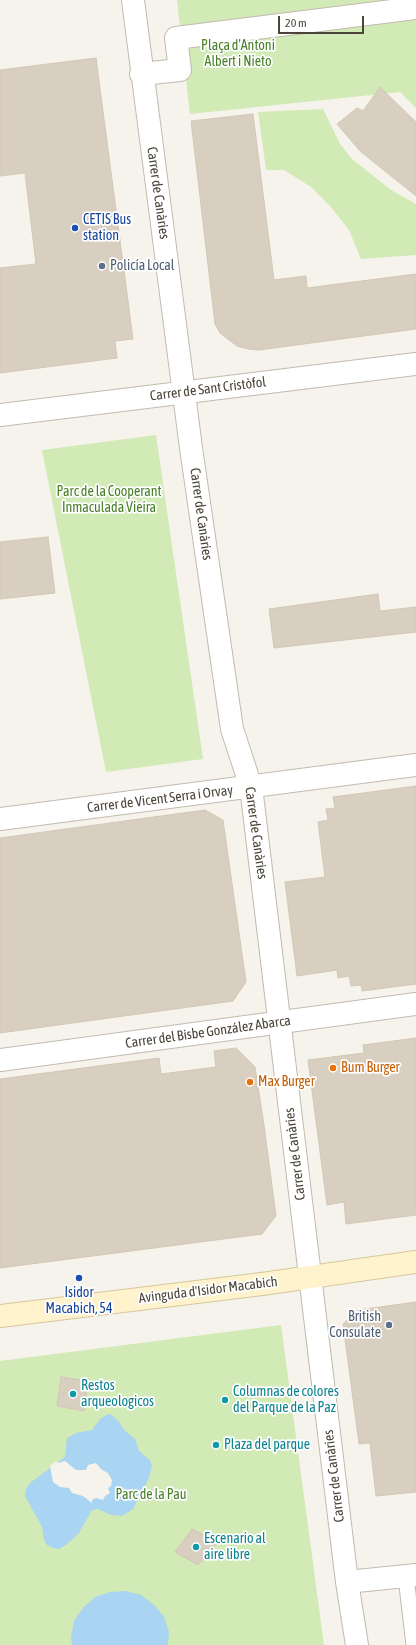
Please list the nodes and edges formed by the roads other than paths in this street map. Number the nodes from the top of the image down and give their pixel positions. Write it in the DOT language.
graph roads {
  1 [pos="133,0"];
  2 [pos="416,8"];
  3 [pos="141,74"];
  4 [pos="416,364"];
  5 [pos="184,392"];
  6 [pos="0,415"];
  7 [pos="416,765"];
  8 [pos="251,787"];
  9 [pos="0,819"];
  10 [pos="416,1004"];
  11 [pos="280,1023"];
  12 [pos="0,1060"];
  13 [pos="416,1262"];
  14 [pos="310,1276"];
  15 [pos="0,1316"];
  16 [pos="411,1576"];
  17 [pos="347,1582"];
  18 [pos="357,1645"];
  19 [pos="414,1645"];
  1 -- 3 [label="street, Carrer de Canàries"];
  2 -- 3 [label="street"];
  3 -- 5 [label="street, Carrer de Canàries"];
  4 -- 5 [label="street, Carrer de Sant Cristòfol"];
  5 -- 6 [label="street, Carrer de Sant Cristòfol"];
  5 -- 8 [label="street, Carrer de Canàries"];
  7 -- 8 [label="street, Carrer de Vicent Serra i Orvay"];
  8 -- 9 [label="street, Carrer de Vicent Serra i Orvay"];
  8 -- 11 [label="street, Carrer de Canàries"];
  10 -- 11 [label="street, Carrer del Bisbe González Abarca"];
  11 -- 12 [label="street, Carrer del Bisbe González Abarca"];
  11 -- 14 [label="street, Carrer de Canàries"];
  13 -- 14 [label="street, Avinguda d'Isidor Macabich"];
  14 -- 15 [label="street, Avinguda d'Isidor Macabich"];
  14 -- 17 [label="street, Carrer de Canàries"];
  16 -- 17 [label="street"];
  16 -- 19 [label="lane"];
  17 -- 18 [label="street, Carrer de Canàries"];
}
